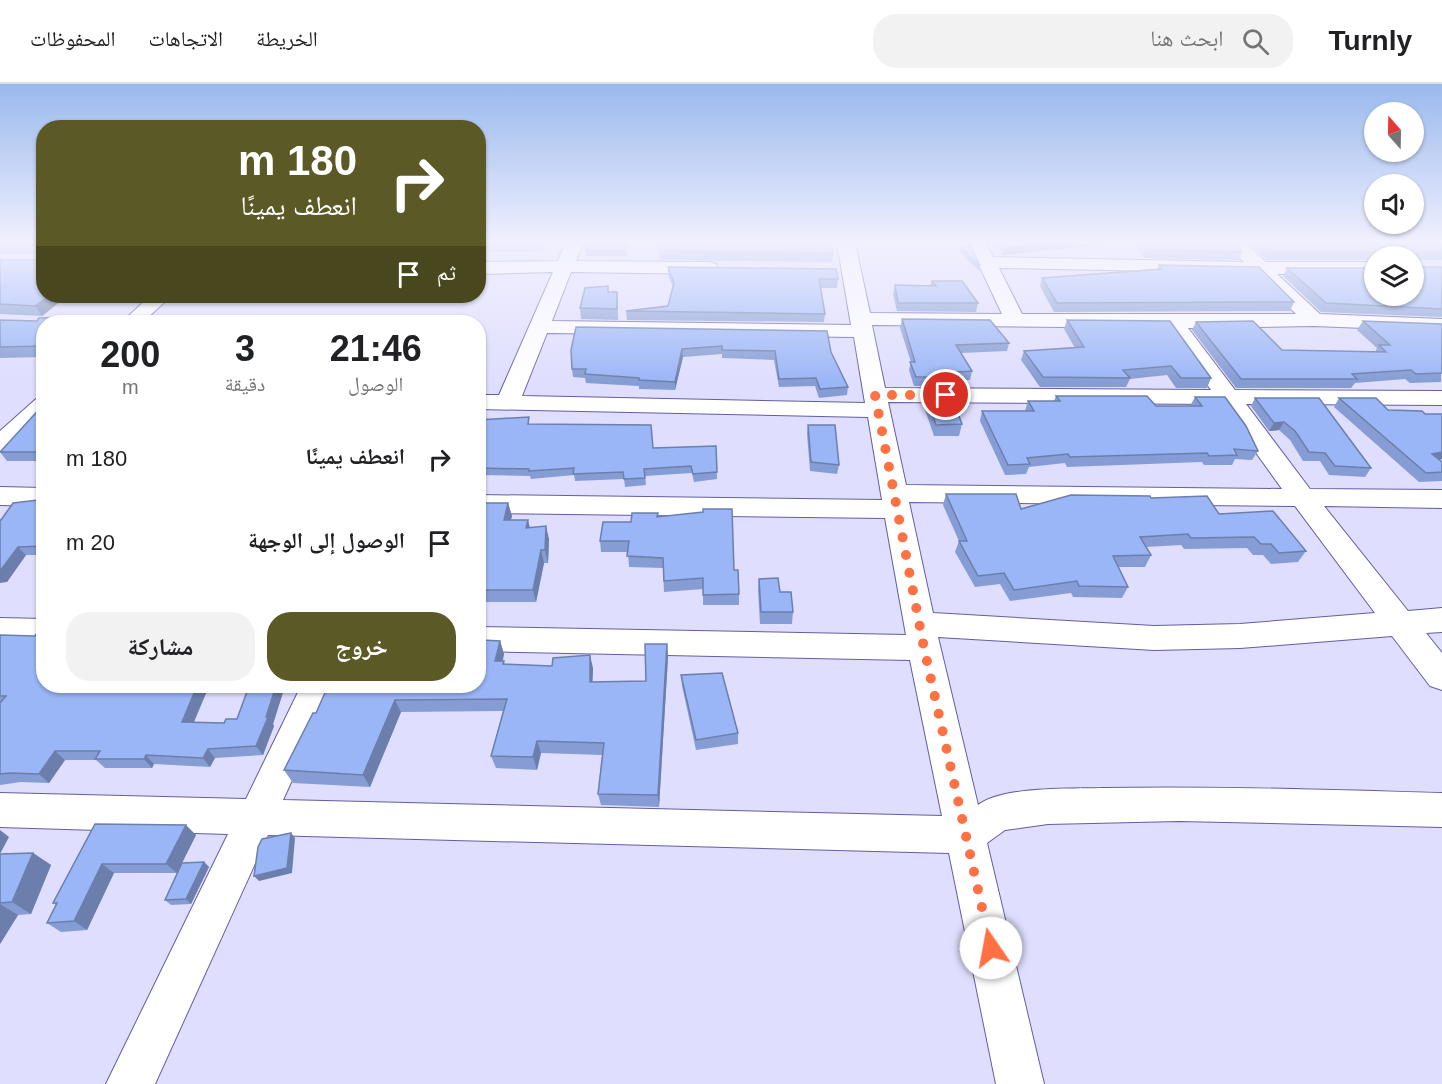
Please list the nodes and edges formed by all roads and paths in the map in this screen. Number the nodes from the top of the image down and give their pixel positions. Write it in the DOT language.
graph roads {
  1 [pos="556,290"];
  2 [pos="850,290"];
  3 [pos="1000,290"];
  4 [pos="1283,290"];
  5 [pos="154,303"];
  6 [pos="140,315"];
  7 [pos="1015,320"];
  8 [pos="1314,320"];
  9 [pos="1173,322"];
  10 [pos="862,325"];
  11 [pos="1442,325"];
  12 [pos="540,327"];
  13 [pos="1229,396"];
  14 [pos="1442,398"];
  15 [pos="486,402"];
  16 [pos="508,402"];
  17 [pos="877,402"];
  18 [pos="36,411"];
  19 [pos="0,444"];
  20 [pos="0,496"];
  21 [pos="36,497"];
  22 [pos="1302,497"];
  23 [pos="1442,499"];
  24 [pos="896,501"];
  25 [pos="486,504"];
  26 [pos="1442,620"];
  27 [pos="1400,622"];
  28 [pos="0,630"];
  29 [pos="36,631"];
  30 [pos="923,636"];
  31 [pos="486,639"];
  32 [pos="1442,677"];
  33 [pos="315,693"];
  34 [pos="0,810"];
  35 [pos="1442,810"];
  36 [pos="257,817"];
  37 [pos="967,835"];
  38 [pos="130,1084"];
  39 [pos="1020,1084"];
  1 -- 12 [label="street"];
  2 -- 10 [label="street"];
  3 -- 7 [label="street"];
  4 -- 8 [label="street"];
  5 -- 6 [label="street"];
  7 -- 9 [label="street"];
  7 -- 10 [label="street"];
  8 -- 9 [label="street"];
  8 -- 11 [label="street"];
  9 -- 13 [label="street"];
  10 -- 12 [label="street"];
  10 -- 17 [label="street"];
  12 -- 16 [label="street"];
  13 -- 14 [label="street"];
  13 -- 17 [label="street"];
  13 -- 22 [label="street"];
  15 -- 16 [label="street"];
  16 -- 17 [label="street"];
  17 -- 24 [label="street"];
  18 -- 19 [label="street"];
  20 -- 21 [label="street"];
  22 -- 23 [label="street"];
  22 -- 24 [label="street"];
  22 -- 27 [label="street"];
  24 -- 25 [label="street"];
  24 -- 30 [label="street"];
  26 -- 27 [label="street"];
  27 -- 30 [label="street"];
  27 -- 32 [label="street"];
  28 -- 29 [label="street"];
  30 -- 31 [label="street"];
  30 -- 37 [label="street"];
  33 -- 36 [label="street"];
  34 -- 36 [label="street"];
  35 -- 37 [label="street"];
  36 -- 37 [label="street"];
  36 -- 38 [label="street"];
  37 -- 39 [label="street"];
}
